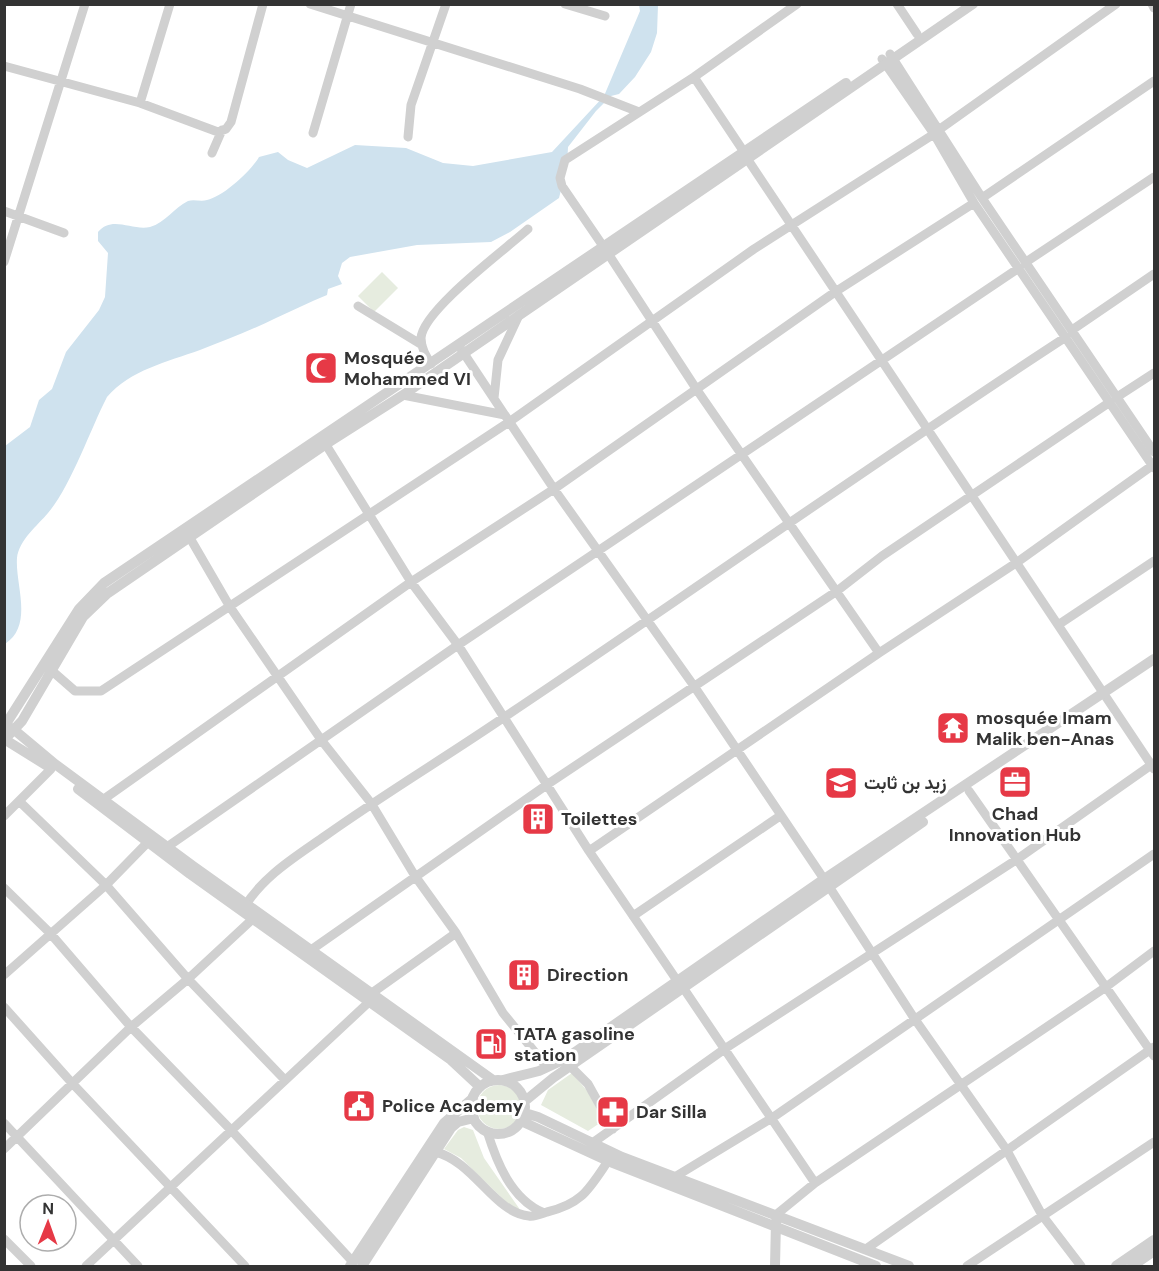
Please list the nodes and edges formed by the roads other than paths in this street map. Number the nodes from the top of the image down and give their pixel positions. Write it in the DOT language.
graph roads {
  1 [pos="85,4"];
  2 [pos="170,4"];
  3 [pos="263,4"];
  4 [pos="310,4"];
  5 [pos="351,4"];
  6 [pos="446,4"];
  7 [pos="565,4"];
  8 [pos="897,4"];
  9 [pos="961,4"];
  10 [pos="973,4"];
  11 [pos="1116,4"];
  12 [pos="797,5"];
  13 [pos="347,16"];
  14 [pos="605,16"];
  15 [pos="917,34"];
  16 [pos="435,42"];
  17 [pos="887,59"];
  18 [pos="4,66"];
  19 [pos="694,77"];
  20 [pos="61,81"];
  21 [pos="1155,81"];
  22 [pos="140,103"];
  23 [pos="639,112"];
  24 [pos="222,130"];
  25 [pos="937,132"];
  26 [pos="313,133"];
  27 [pos="408,138"];
  28 [pos="212,153"];
  29 [pos="746,156"];
  30 [pos="1155,177"];
  31 [pos="978,200"];
  32 [pos="4,211"];
  33 [pos="21,216"];
  34 [pos="791,226"];
  35 [pos="528,229"];
  36 [pos="64,233"];
  37 [pos="606,251"];
  38 [pos="4,262"];
  39 [pos="587,264"];
  40 [pos="1022,265"];
  41 [pos="1155,274"];
  42 [pos="835,292"];
  43 [pos="358,306"];
  44 [pos="519,315"];
  45 [pos="652,320"];
  46 [pos="1069,333"];
  47 [pos="422,345"];
  48 [pos="461,349"];
  49 [pos="881,359"];
  50 [pos="431,364"];
  51 [pos="1155,373"];
  52 [pos="697,390"];
  53 [pos="403,395"];
  54 [pos="494,398"];
  55 [pos="1114,400"];
  56 [pos="507,418"];
  57 [pos="925,429"];
  58 [pos="324,441"];
  59 [pos="1155,452"];
  60 [pos="742,454"];
  61 [pos="1154,467"];
  62 [pos="554,489"];
  63 [pos="974,495"];
  64 [pos="369,515"];
  65 [pos="788,524"];
  66 [pos="190,538"];
  67 [pos="599,553"];
  68 [pos="1155,561"];
  69 [pos="1016,563"];
  70 [pos="411,582"];
  71 [pos="837,591"];
  72 [pos="230,607"];
  73 [pos="646,620"];
  74 [pos="1059,625"];
  75 [pos="458,645"];
  76 [pos="879,653"];
  77 [pos="1155,659"];
  78 [pos="1155,668"];
  79 [pos="51,670"];
  80 [pos="279,676"];
  81 [pos="694,686"];
  82 [pos="1106,697"];
  83 [pos="505,717"];
  84 [pos="9,727"];
  85 [pos="5,739"];
  86 [pos="322,741"];
  87 [pos="735,750"];
  88 [pos="1154,765"];
  89 [pos="51,769"];
  90 [pos="548,784"];
  91 [pos="969,791"];
  92 [pos="104,799"];
  93 [pos="20,802"];
  94 [pos="371,803"];
  95 [pos="4,816"];
  96 [pos="780,816"];
  97 [pos="148,842"];
  98 [pos="167,847"];
  99 [pos="590,851"];
  100 [pos="1155,854"];
  101 [pos="1016,860"];
  102 [pos="415,876"];
  103 [pos="827,883"];
  104 [pos="106,885"];
  105 [pos="4,888"];
  106 [pos="244,907"];
  107 [pos="256,916"];
  108 [pos="633,916"];
  109 [pos="1058,920"];
  110 [pos="50,933"];
  111 [pos="456,933"];
  112 [pos="311,950"];
  113 [pos="1155,951"];
  114 [pos="872,954"];
  115 [pos="4,975"];
  116 [pos="188,979"];
  117 [pos="681,986"];
  118 [pos="1106,987"];
  119 [pos="370,998"];
  120 [pos="4,1007"];
  121 [pos="914,1018"];
  122 [pos="131,1027"];
  123 [pos="726,1048"];
  124 [pos="1153,1051"];
  125 [pos="547,1067"];
  126 [pos="571,1067"];
  127 [pos="285,1080"];
  128 [pos="498,1080"];
  129 [pos="72,1083"];
  130 [pos="960,1083"];
  131 [pos="480,1088"];
  132 [pos="473,1098"];
  133 [pos="525,1101"];
  134 [pos="523,1117"];
  135 [pos="474,1118"];
  136 [pos="772,1118"];
  137 [pos="4,1123"];
  138 [pos="613,1129"];
  139 [pos="231,1130"];
  140 [pos="487,1131"];
  141 [pos="18,1137"];
  142 [pos="1155,1142"];
  143 [pos="591,1144"];
  144 [pos="4,1149"];
  145 [pos="1006,1149"];
  146 [pos="435,1152"];
  147 [pos="608,1161"];
  148 [pos="673,1178"];
  149 [pos="815,1183"];
  150 [pos="170,1187"];
  151 [pos="544,1213"];
  152 [pos="1042,1215"];
  153 [pos="777,1220"];
  154 [pos="4,1239"];
  155 [pos="1155,1240"];
  156 [pos="114,1241"];
  157 [pos="866,1249"];
  158 [pos="1155,1251"];
  159 [pos="355,1265"];
  160 [pos="31,1266"];
  161 [pos="86,1266"];
  162 [pos="138,1266"];
  163 [pos="245,1266"];
  164 [pos="775,1266"];
  165 [pos="876,1266"];
  166 [pos="909,1266"];
  167 [pos="967,1266"];
  168 [pos="1081,1266"];
  169 [pos="1116,1266"];
  170 [pos="1132,1266"];
  1 -- 20 [label="street"];
  2 -- 22 [label="street"];
  3 -- 24 [label="street"];
  4 -- 13 [label="street"];
  5 -- 13 [label="street"];
  6 -- 16 [label="street"];
  7 -- 14 [label="street"];
  8 -- 15 [label="street"];
  9 -- 15 [label="street"];
  10 -- 17 [label="street"];
  11 -- 25 [label="street"];
  12 -- 19 [label="street"];
  13 -- 16 [label="street"];
  13 -- 26 [label="street"];
  15 -- 17 [label="street"];
  16 -- 23 [label="street"];
  16 -- 27 [label="street"];
  17 -- 25 [label="street"];
  17 -- 29 [label="street"];
  18 -- 20 [label="street"];
  19 -- 23 [label="street"];
  19 -- 29 [label="street"];
  20 -- 22 [label="street"];
  20 -- 33 [label="street"];
  21 -- 31 [label="street"];
  22 -- 24 [label="street"];
  23 -- 37 [label="street"];
  24 -- 28 [label="street"];
  25 -- 31 [label="street"];
  25 -- 34 [label="street"];
  29 -- 34 [label="street"];
  29 -- 37 [label="street"];
  30 -- 40 [label="street"];
  31 -- 40 [label="street"];
  31 -- 42 [label="street"];
  32 -- 33 [label="street"];
  33 -- 36 [label="street"];
  33 -- 38 [label="street"];
  34 -- 42 [label="street"];
  34 -- 45 [label="street"];
  35 -- 47 [label="street"];
  37 -- 39 [label="street"];
  37 -- 45 [label="street"];
  39 -- 44 [label="street"];
  39 -- 48 [label="street"];
  40 -- 46 [label="street"];
  40 -- 49 [label="street"];
  41 -- 46 [label="street"];
  42 -- 49 [label="street"];
  42 -- 52 [label="street"];
  43 -- 47 [label="street"];
  44 -- 48 [label="street"];
  44 -- 54 [label="street"];
  45 -- 52 [label="street"];
  45 -- 56 [label="street"];
  46 -- 55 [label="street"];
  46 -- 57 [label="street"];
  47 -- 50 [label="street"];
  48 -- 50 [label="street"];
  48 -- 53 [label="street"];
  48 -- 54 [label="street"];
  49 -- 57 [label="street"];
  49 -- 60 [label="street"];
  50 -- 58 [label="street"];
  51 -- 55 [label="street"];
  52 -- 60 [label="street"];
  52 -- 62 [label="street"];
  53 -- 56 [label="street"];
  53 -- 58 [label="street"];
  54 -- 56 [label="street"];
  55 -- 59 [label="street"];
  55 -- 61 [label="street"];
  55 -- 63 [label="street"];
  56 -- 62 [label="street"];
  56 -- 64 [label="street"];
  57 -- 63 [label="street"];
  57 -- 65 [label="street"];
  58 -- 64 [label="street"];
  58 -- 66 [label="street"];
  58 -- 84 [label="street"];
  60 -- 65 [label="street"];
  60 -- 67 [label="street"];
  61 -- 69 [label="street"];
  62 -- 67 [label="street"];
  62 -- 70 [label="street"];
  63 -- 69 [label="street"];
  63 -- 71 [label="street"];
  64 -- 70 [label="street"];
  64 -- 72 [label="street"];
  65 -- 71 [label="street"];
  65 -- 73 [label="street"];
  66 -- 72 [label="street"];
  66 -- 79 [label="street"];
  67 -- 73 [label="street"];
  67 -- 75 [label="street"];
  68 -- 74 [label="street"];
  69 -- 74 [label="street"];
  69 -- 76 [label="street"];
  70 -- 75 [label="street"];
  70 -- 80 [label="street"];
  71 -- 76 [label="street"];
  71 -- 81 [label="street"];
  72 -- 79 [label="street"];
  72 -- 80 [label="street"];
  73 -- 81 [label="street"];
  73 -- 83 [label="street"];
  74 -- 82 [label="street"];
  75 -- 83 [label="street"];
  75 -- 86 [label="street"];
  76 -- 87 [label="street"];
  77 -- 82 [label="street"];
  78 -- 82 [label="street"];
  79 -- 84 [label="street"];
  80 -- 86 [label="street"];
  80 -- 92 [label="street"];
  81 -- 87 [label="street"];
  81 -- 90 [label="street"];
  82 -- 88 [label="street"];
  82 -- 91 [label="street"];
  82 -- 103 [label="street"];
  83 -- 90 [label="street"];
  83 -- 94 [label="street"];
  84 -- 85 [label="street"];
  84 -- 92 [label="street"];
  85 -- 89 [label="street"];
  86 -- 94 [label="street"];
  86 -- 98 [label="street"];
  87 -- 96 [label="street"];
  87 -- 99 [label="street"];
  88 -- 101 [label="street"];
  89 -- 93 [label="street"];
  89 -- 97 [label="street"];
  90 -- 99 [label="street"];
  90 -- 102 [label="street"];
  91 -- 101 [label="street"];
  91 -- 103 [label="street"];
  92 -- 98 [label="street"];
  93 -- 95 [label="street"];
  93 -- 104 [label="street"];
  94 -- 102 [label="street"];
  94 -- 106 [label="street"];
  96 -- 103 [label="street"];
  96 -- 108 [label="street"];
  97 -- 104 [label="street"];
  97 -- 106 [label="street"];
  98 -- 106 [label="street"];
  99 -- 108 [label="street"];
  100 -- 109 [label="street"];
  101 -- 109 [label="street"];
  101 -- 114 [label="street"];
  102 -- 111 [label="street"];
  102 -- 112 [label="street"];
  103 -- 114 [label="street"];
  103 -- 117 [label="street"];
  104 -- 110 [label="street"];
  104 -- 116 [label="street"];
  105 -- 110 [label="street"];
  106 -- 107 [label="street"];
  107 -- 112 [label="street"];
  107 -- 116 [label="street"];
  107 -- 119 [label="street"];
  108 -- 117 [label="street"];
  109 -- 118 [label="street"];
  109 -- 121 [label="street"];
  110 -- 115 [label="street"];
  110 -- 122 [label="street"];
  111 -- 119 [label="street"];
  111 -- 125 [label="street"];
  112 -- 119 [label="street"];
  113 -- 118 [label="street"];
  114 -- 121 [label="street"];
  114 -- 123 [label="street"];
  116 -- 122 [label="street"];
  116 -- 127 [label="street"];
  117 -- 123 [label="street"];
  117 -- 125 [label="street"];
  117 -- 126 [label="street"];
  118 -- 124 [label="street"];
  118 -- 130 [label="street"];
  119 -- 127 [label="street"];
  119 -- 128 [label="street"];
  119 -- 131 [label="street"];
  120 -- 129 [label="street"];
  121 -- 130 [label="street"];
  121 -- 136 [label="street"];
  122 -- 129 [label="street"];
  122 -- 139 [label="street"];
  123 -- 136 [label="street"];
  123 -- 138 [label="street"];
  124 -- 145 [label="street"];
  125 -- 128 [label="street"];
  126 -- 133 [label="street"];
  126 -- 138 [label="street"];
  127 -- 139 [label="street"];
  128 -- 131 [label="street"];
  128 -- 133 [label="street"];
  129 -- 141 [label="street"];
  129 -- 150 [label="street"];
  130 -- 145 [label="street"];
  130 -- 149 [label="street"];
  131 -- 132 [label="street"];
  132 -- 135 [label="street"];
  132 -- 159 [label="street"];
  133 -- 134 [label="street"];
  134 -- 140 [label="street"];
  134 -- 143 [label="street"];
  134 -- 147 [label="street"];
  135 -- 140 [label="street"];
  135 -- 146 [label="street"];
  136 -- 148 [label="street"];
  136 -- 149 [label="street"];
  137 -- 141 [label="street"];
  138 -- 143 [label="street"];
  139 -- 150 [label="street"];
  139 -- 159 [label="street"];
  140 -- 151 [label="street"];
  141 -- 144 [label="street"];
  141 -- 156 [label="street"];
  142 -- 152 [label="street"];
  143 -- 148 [label="street"];
  145 -- 152 [label="street"];
  145 -- 157 [label="street"];
  146 -- 151 [label="street"];
  146 -- 159 [label="street"];
  147 -- 151 [label="street"];
  147 -- 153 [label="street"];
  148 -- 153 [label="street"];
  149 -- 153 [label="street"];
  150 -- 156 [label="street"];
  150 -- 163 [label="street"];
  152 -- 167 [label="street"];
  152 -- 168 [label="street"];
  153 -- 157 [label="street"];
  153 -- 164 [label="street"];
  153 -- 165 [label="street"];
  154 -- 160 [label="street"];
  155 -- 169 [label="street"];
  156 -- 161 [label="street"];
  156 -- 162 [label="street"];
  157 -- 166 [label="street"];
  158 -- 170 [label="street"];
}
